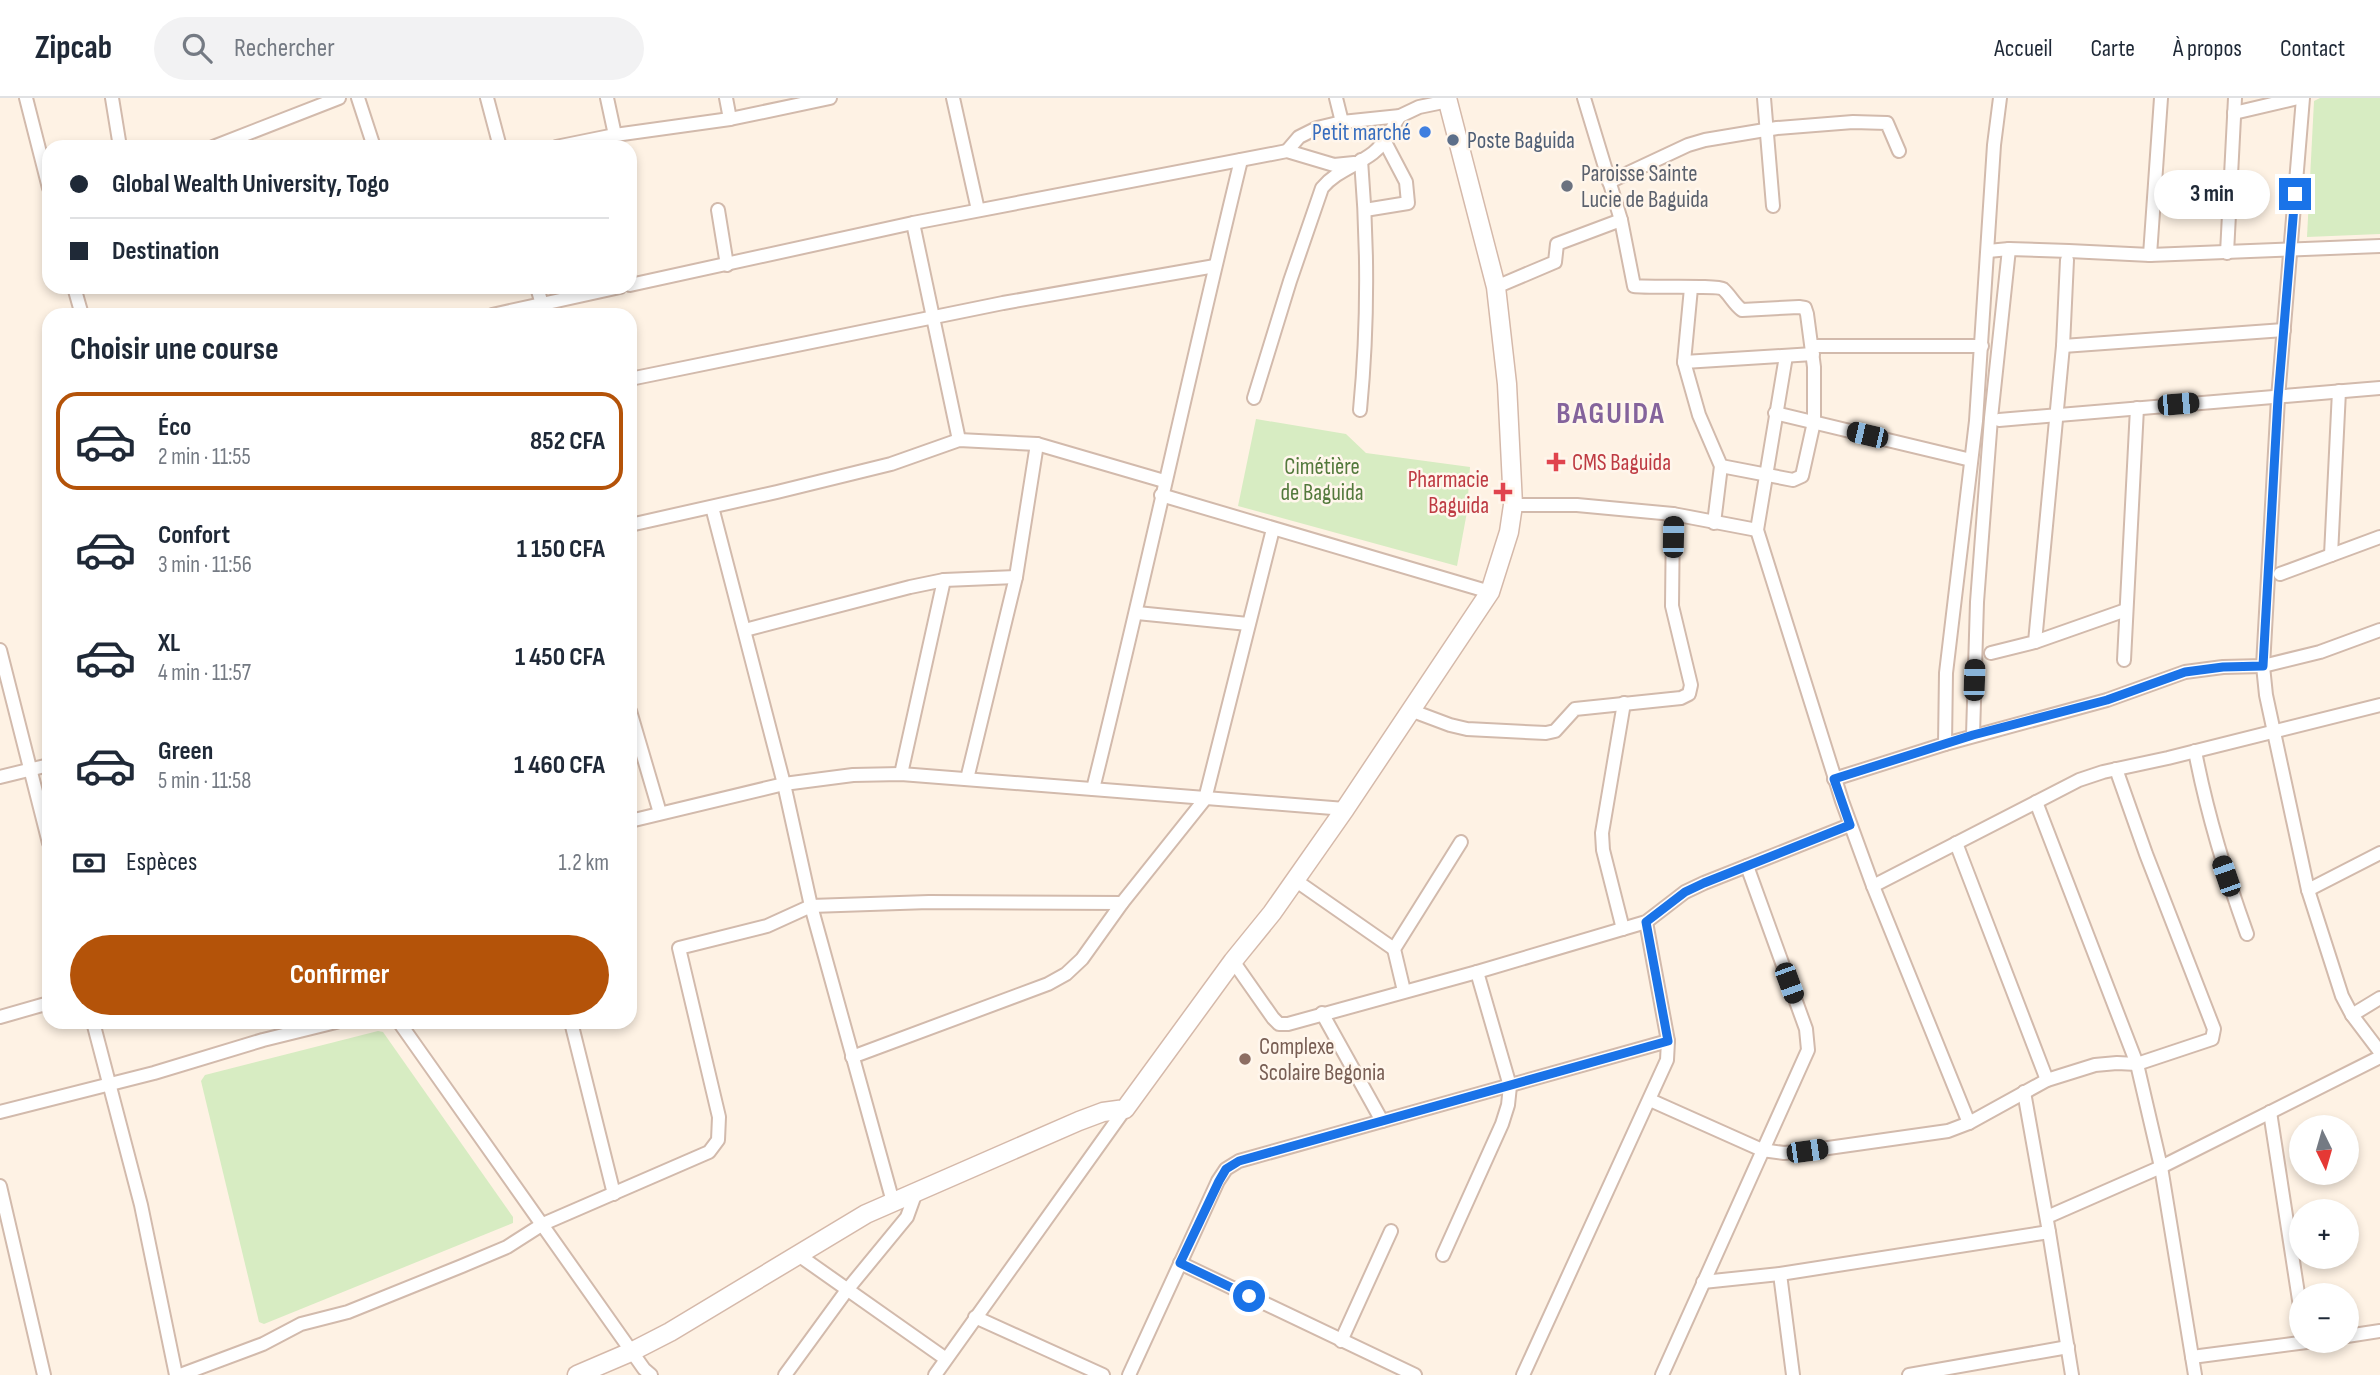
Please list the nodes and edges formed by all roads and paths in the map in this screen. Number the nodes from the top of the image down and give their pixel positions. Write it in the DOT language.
graph roads {
  1 [pos="26,98"];
  2 [pos="112,98"];
  3 [pos="339,98"];
  4 [pos="359,98"];
  5 [pos="487,98"];
  6 [pos="607,98"];
  7 [pos="726,98"];
  8 [pos="830,98"];
  9 [pos="953,98"];
  10 [pos="1336,98"];
  11 [pos="1584,98"];
  12 [pos="1764,98"];
  13 [pos="2000,98"];
  14 [pos="2161,98"];
  15 [pos="2235,98"];
  16 [pos="2298,98"];
  17 [pos="2303,98"];
  18 [pos="1448,100"];
  19 [pos="2234,113"];
  20 [pos="1401,116"];
  21 [pos="730,119"];
  22 [pos="1342,122"];
  23 [pos="1766,129"];
  24 [pos="615,135"];
  25 [pos="119,140"];
  26 [pos="231,140"];
  27 [pos="372,140"];
  28 [pos="498,140"];
  29 [pos="590,140"];
  30 [pos="1385,142"];
  31 [pos="1287,150"];
  32 [pos="1899,151"];
  33 [pos="1241,160"];
  34 [pos="42,161"];
  35 [pos="1358,162"];
  36 [pos="1609,182"];
  37 [pos="1773,206"];
  38 [pos="718,210"];
  39 [pos="978,210"];
  40 [pos="1365,210"];
  41 [pos="1621,220"];
  42 [pos="913,223"];
  43 [pos="2380,246"];
  44 [pos="2009,249"];
  45 [pos="1987,251"];
  46 [pos="2291,251"];
  47 [pos="2227,253"];
  48 [pos="2150,255"];
  49 [pos="2067,260"];
  50 [pos="727,265"];
  51 [pos="1215,266"];
  52 [pos="637,284"];
  53 [pos="1496,287"];
  54 [pos="1691,288"];
  55 [pos="596,294"];
  56 [pos="546,308"];
  57 [pos="932,317"];
  58 [pos="2284,330"];
  59 [pos="1982,346"];
  60 [pos="2063,346"];
  61 [pos="1812,350"];
  62 [pos="1786,356"];
  63 [pos="1684,362"];
  64 [pos="637,378"];
  65 [pos="2380,388"];
  66 [pos="2339,391"];
  67 [pos="2278,396"];
  68 [pos="1254,398"];
  69 [pos="2137,408"];
  70 [pos="1360,410"];
  71 [pos="1775,413"];
  72 [pos="2057,415"];
  73 [pos="1999,420"];
  74 [pos="1814,422"];
  75 [pos="959,440"];
  76 [pos="1037,444"];
  77 [pos="1971,460"];
  78 [pos="1721,466"];
  79 [pos="1764,475"];
  80 [pos="1164,481"];
  81 [pos="1161,495"];
  82 [pos="1513,505"];
  83 [pos="712,507"];
  84 [pos="1673,514"];
  85 [pos="637,523"];
  86 [pos="1714,523"];
  87 [pos="1273,528"];
  88 [pos="1757,530"];
  89 [pos="2380,537"];
  90 [pos="2332,555"];
  91 [pos="2280,574"];
  92 [pos="1016,576"];
  93 [pos="944,580"];
  94 [pos="1490,592"];
  95 [pos="2126,610"];
  96 [pos="1137,613"];
  97 [pos="1248,624"];
  98 [pos="745,630"];
  99 [pos="2380,630"];
  100 [pos="2035,642"];
  101 [pos="0,650"];
  102 [pos="1990,653"];
  103 [pos="2124,660"];
  104 [pos="2263,666"];
  105 [pos="1624,703"];
  106 [pos="2380,705"];
  107 [pos="1410,710"];
  108 [pos="2274,731"];
  109 [pos="637,735"];
  110 [pos="1973,735"];
  111 [pos="1945,744"];
  112 [pos="2194,751"];
  113 [pos="42,767"];
  114 [pos="31,769"];
  115 [pos="2116,769"];
  116 [pos="901,774"];
  117 [pos="0,777"];
  118 [pos="967,779"];
  119 [pos="1834,779"];
  120 [pos="784,784"];
  121 [pos="1093,789"];
  122 [pos="1205,799"];
  123 [pos="2036,802"];
  124 [pos="1345,809"];
  125 [pos="660,813"];
  126 [pos="42,814"];
  127 [pos="637,819"];
  128 [pos="1850,825"];
  129 [pos="1461,842"];
  130 [pos="1956,843"];
  131 [pos="2380,853"];
  132 [pos="1747,866"];
  133 [pos="1295,880"];
  134 [pos="1873,886"];
  135 [pos="2308,890"];
  136 [pos="1122,903"];
  137 [pos="811,906"];
  138 [pos="1646,922"];
  139 [pos="1623,929"];
  140 [pos="2247,934"];
  141 [pos="1394,949"];
  142 [pos="1233,961"];
  143 [pos="1477,972"];
  144 [pos="1404,991"];
  145 [pos="2380,998"];
  146 [pos="42,1005"];
  147 [pos="1322,1013"];
  148 [pos="2352,1015"];
  149 [pos="0,1017"];
  150 [pos="95,1029"];
  151 [pos="310,1029"];
  152 [pos="404,1029"];
  153 [pos="573,1029"];
  154 [pos="1668,1041"];
  155 [pos="2380,1054"];
  156 [pos="852,1057"];
  157 [pos="2137,1064"];
  158 [pos="2047,1080"];
  159 [pos="108,1084"];
  160 [pos="1510,1086"];
  161 [pos="2024,1092"];
  162 [pos="1650,1100"];
  163 [pos="1125,1109"];
  164 [pos="0,1112"];
  165 [pos="2270,1112"];
  166 [pos="1382,1121"];
  167 [pos="1969,1123"];
  168 [pos="1762,1150"];
  169 [pos="2161,1167"];
  170 [pos="0,1186"];
  171 [pos="916,1192"];
  172 [pos="614,1194"];
  173 [pos="893,1202"];
  174 [pos="2047,1217"];
  175 [pos="543,1224"];
  176 [pos="1391,1231"];
  177 [pos="2049,1232"];
  178 [pos="797,1254"];
  179 [pos="1443,1255"];
  180 [pos="1180,1263"];
  181 [pos="1780,1274"];
  182 [pos="1703,1282"];
  183 [pos="2296,1283"];
  184 [pos="848,1290"];
  185 [pos="975,1318"];
  186 [pos="2380,1331"];
  187 [pos="2359,1334"];
  188 [pos="1341,1341"];
  189 [pos="2289,1344"];
  190 [pos="2068,1347"];
  191 [pos="633,1351"];
  192 [pos="2192,1357"];
  193 [pos="946,1359"];
  194 [pos="645,1373"];
  195 [pos="44,1375"];
  196 [pos="178,1375"];
  197 [pos="577,1375"];
  198 [pos="785,1375"];
  199 [pos="935,1375"];
  200 [pos="1103,1375"];
  201 [pos="1129,1375"];
  202 [pos="1415,1375"];
  203 [pos="1523,1375"];
  204 [pos="1662,1375"];
  205 [pos="1793,1375"];
  206 [pos="1909,1375"];
  207 [pos="2072,1375"];
  208 [pos="2194,1375"];
  1 -- 34 [label="street"];
  2 -- 25 [label="street"];
  3 -- 26 [label="street"];
  4 -- 27 [label="street"];
  5 -- 28 [label="street"];
  6 -- 24 [label="street"];
  7 -- 21 [label="street"];
  8 -- 21 [label="street"];
  9 -- 39 [label="street"];
  10 -- 22 [label="street"];
  11 -- 36 [label="street"];
  12 -- 23 [label="street"];
  13 -- 45 [label="street"];
  14 -- 48 [label="street"];
  15 -- 19 [label="street"];
  16 -- 19 [label="street"];
  17 -- 46 [label="street"];
  18 -- 20 [label="street"];
  18 -- 53 [label="street"];
  19 -- 47 [label="street"];
  20 -- 22 [label="street"];
  20 -- 30 [label="street"];
  21 -- 24 [label="street"];
  22 -- 31 [label="street"];
  23 -- 32 [label="street"];
  23 -- 36 [label="street"];
  23 -- 37 [label="street"];
  24 -- 29 [label="street"];
  30 -- 35 [label="street"];
  30 -- 40 [label="street"];
  31 -- 33 [label="street"];
  31 -- 35 [label="street"];
  33 -- 39 [label="street"];
  33 -- 51 [label="street"];
  35 -- 40 [label="street"];
  35 -- 68 [label="street"];
  36 -- 41 [label="street"];
  38 -- 50 [label="street"];
  39 -- 42 [label="street"];
  40 -- 70 [label="street"];
  41 -- 53 [label="street"];
  41 -- 54 [label="street"];
  42 -- 50 [label="street"];
  42 -- 57 [label="street"];
  43 -- 46 [label="street"];
  44 -- 45 [label="street"];
  44 -- 48 [label="street"];
  44 -- 110 [label="street"];
  45 -- 59 [label="street"];
  46 -- 47 [label="street"];
  46 -- 58 [label="street"];
  47 -- 48 [label="street"];
  49 -- 60 [label="street"];
  50 -- 52 [label="street"];
  51 -- 57 [label="street"];
  51 -- 80 [label="street"];
  53 -- 82 [label="street"];
  54 -- 61 [label="street"];
  54 -- 63 [label="street"];
  55 -- 56 [label="street"];
  57 -- 64 [label="street"];
  57 -- 75 [label="street"];
  58 -- 60 [label="street"];
  58 -- 67 [label="street"];
  59 -- 61 [label="street"];
  59 -- 77 [label="street"];
  60 -- 72 [label="street"];
  61 -- 62 [label="street"];
  61 -- 74 [label="street"];
  62 -- 63 [label="street"];
  62 -- 71 [label="street"];
  63 -- 78 [label="street"];
  65 -- 66 [label="street"];
  66 -- 67 [label="street"];
  66 -- 90 [label="street"];
  67 -- 69 [label="street"];
  67 -- 104 [label="street"];
  69 -- 72 [label="street"];
  69 -- 95 [label="street"];
  71 -- 74 [label="street"];
  71 -- 79 [label="street"];
  72 -- 73 [label="street"];
  72 -- 100 [label="street"];
  74 -- 77 [label="street"];
  74 -- 79 [label="street"];
  75 -- 76 [label="street"];
  75 -- 83 [label="street"];
  76 -- 80 [label="street"];
  76 -- 92 [label="street"];
  77 -- 111 [label="street"];
  78 -- 79 [label="street"];
  78 -- 86 [label="street"];
  79 -- 88 [label="street"];
  80 -- 81 [label="street"];
  81 -- 87 [label="street"];
  81 -- 96 [label="street"];
  82 -- 84 [label="street"];
  82 -- 94 [label="street"];
  83 -- 85 [label="street"];
  83 -- 98 [label="street"];
  84 -- 86 [label="street"];
  84 -- 105 [label="street"];
  86 -- 88 [label="street"];
  87 -- 94 [label="street"];
  87 -- 97 [label="street"];
  88 -- 119 [label="street"];
  89 -- 90 [label="street"];
  90 -- 91 [label="street"];
  92 -- 93 [label="street"];
  92 -- 118 [label="street"];
  93 -- 98 [label="street"];
  93 -- 116 [label="street"];
  94 -- 107 [label="street"];
  95 -- 100 [label="street"];
  95 -- 103 [label="street"];
  96 -- 97 [label="street"];
  96 -- 121 [label="street"];
  97 -- 122 [label="street"];
  98 -- 120 [label="street"];
  99 -- 104 [label="street"];
  100 -- 102 [label="street"];
  101 -- 114 [label="street"];
  104 -- 108 [label="street"];
  104 -- 110 [label="street"];
  105 -- 107 [label="street"];
  105 -- 139 [label="street"];
  106 -- 108 [label="street"];
  107 -- 124 [label="street"];
  108 -- 112 [label="street"];
  108 -- 135 [label="street"];
  109 -- 125 [label="street"];
  110 -- 111 [label="street"];
  111 -- 119 [label="street"];
  112 -- 115 [label="street"];
  112 -- 140 [label="street"];
  113 -- 114 [label="street"];
  114 -- 117 [label="street"];
  114 -- 126 [label="street"];
  115 -- 123 [label="street"];
  115 -- 157 [label="street"];
  116 -- 118 [label="street"];
  116 -- 120 [label="street"];
  118 -- 121 [label="street"];
  119 -- 128 [label="street"];
  120 -- 125 [label="street"];
  120 -- 137 [label="street"];
  121 -- 122 [label="street"];
  122 -- 124 [label="street"];
  122 -- 136 [label="street"];
  123 -- 130 [label="street"];
  123 -- 157 [label="street"];
  124 -- 133 [label="street"];
  125 -- 127 [label="street"];
  128 -- 132 [label="street"];
  128 -- 134 [label="street"];
  129 -- 141 [label="street"];
  130 -- 134 [label="street"];
  130 -- 158 [label="street"];
  131 -- 135 [label="street"];
  132 -- 138 [label="street"];
  132 -- 168 [label="street"];
  133 -- 141 [label="street"];
  133 -- 142 [label="street"];
  134 -- 167 [label="street"];
  135 -- 148 [label="street"];
  136 -- 137 [label="street"];
  136 -- 156 [label="street"];
  137 -- 156 [label="street"];
  137 -- 172 [label="street"];
  138 -- 139 [label="street"];
  138 -- 154 [label="street"];
  139 -- 143 [label="street"];
  141 -- 144 [label="street"];
  142 -- 147 [label="street"];
  142 -- 163 [label="street"];
  143 -- 144 [label="street"];
  143 -- 160 [label="street"];
  144 -- 147 [label="street"];
  145 -- 148 [label="street"];
  146 -- 149 [label="street"];
  147 -- 166 [label="street"];
  148 -- 155 [label="street"];
  150 -- 159 [label="street"];
  151 -- 159 [label="street"];
  152 -- 175 [label="street"];
  153 -- 172 [label="street"];
  154 -- 160 [label="street"];
  154 -- 162 [label="street"];
  155 -- 165 [label="street"];
  156 -- 173 [label="street"];
  157 -- 158 [label="street"];
  157 -- 169 [label="street"];
  158 -- 161 [label="street"];
  159 -- 164 [label="street"];
  159 -- 196 [label="street"];
  160 -- 166 [label="street"];
  160 -- 179 [label="street"];
  161 -- 167 [label="street"];
  161 -- 174 [label="street"];
  162 -- 168 [label="street"];
  162 -- 203 [label="street"];
  163 -- 171 [label="street"];
  163 -- 185 [label="street"];
  165 -- 169 [label="street"];
  165 -- 183 [label="street"];
  166 -- 180 [label="street"];
  167 -- 168 [label="street"];
  168 -- 182 [label="street"];
  169 -- 174 [label="street"];
  169 -- 192 [label="street"];
  170 -- 195 [label="street"];
  171 -- 173 [label="street"];
  171 -- 184 [label="street"];
  172 -- 175 [label="street"];
  173 -- 178 [label="street"];
  174 -- 177 [label="street"];
  175 -- 191 [label="street"];
  175 -- 196 [label="street"];
  176 -- 188 [label="street"];
  177 -- 181 [label="street"];
  177 -- 190 [label="street"];
  178 -- 184 [label="street"];
  178 -- 191 [label="street"];
  180 -- 188 [label="street"];
  180 -- 201 [label="street"];
  181 -- 182 [label="street"];
  181 -- 205 [label="street"];
  182 -- 204 [label="street"];
  184 -- 193 [label="street"];
  184 -- 198 [label="street"];
  185 -- 193 [label="street"];
  185 -- 200 [label="street"];
  186 -- 187 [label="street"];
  188 -- 202 [label="street"];
  189 -- 192 [label="street"];
  190 -- 206 [label="street"];
  190 -- 207 [label="street"];
  191 -- 194 [label="street"];
  191 -- 197 [label="street"];
  192 -- 208 [label="street"];
  193 -- 199 [label="street"];
}
